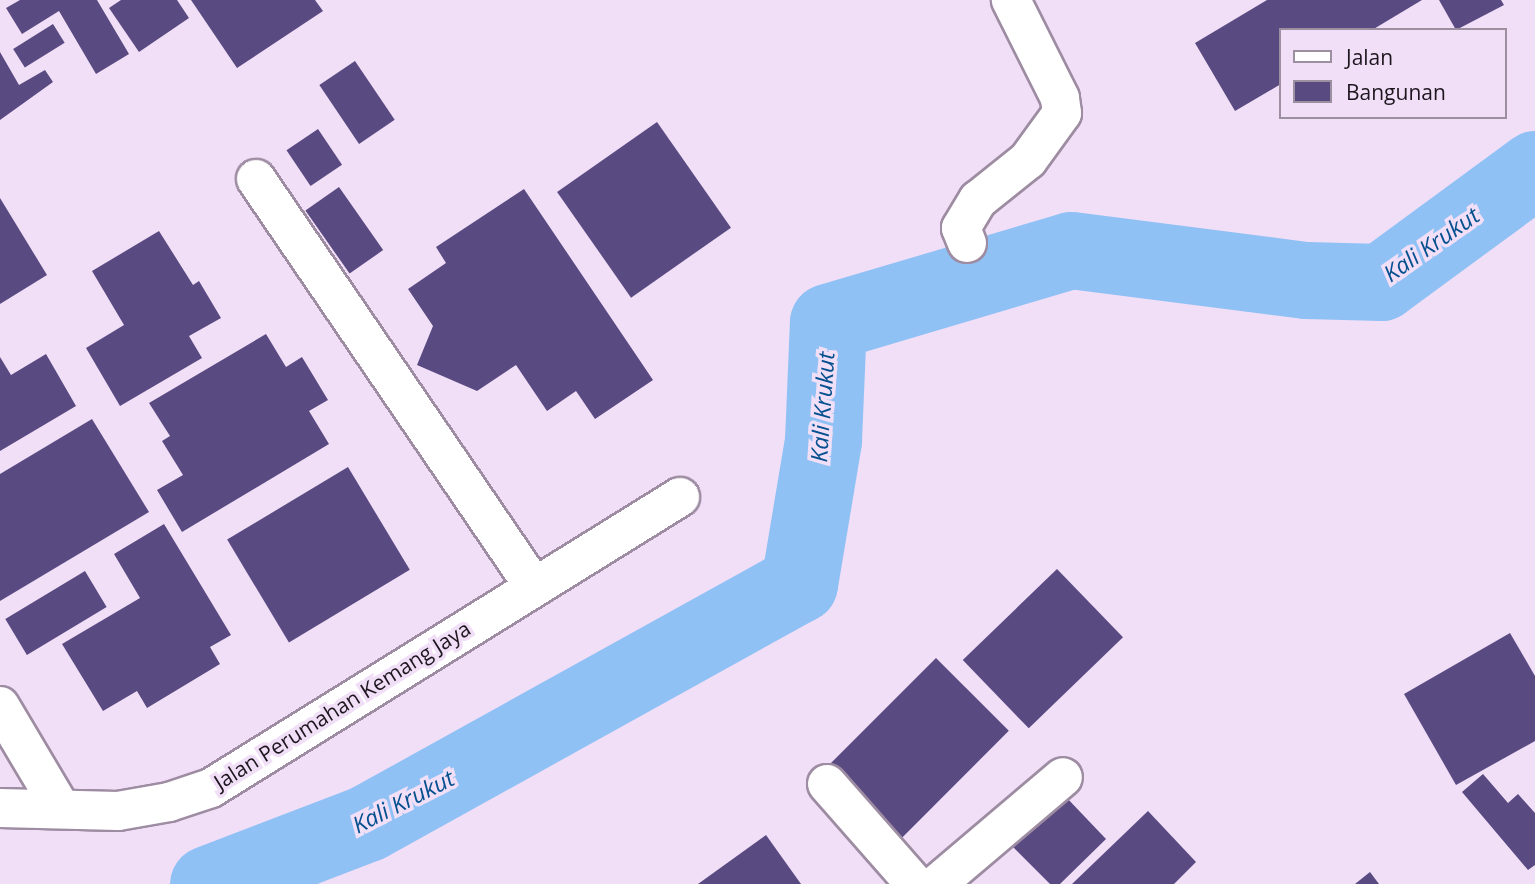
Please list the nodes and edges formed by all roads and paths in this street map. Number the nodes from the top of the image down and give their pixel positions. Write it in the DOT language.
graph roads {
  1 [pos="1012,0"];
  2 [pos="256,179"];
  3 [pos="967,243"];
  4 [pos="680,497"];
  5 [pos="533,585"];
  6 [pos="0,706"];
  7 [pos="1063,777"];
  8 [pos="827,784"];
  9 [pos="60,807"];
  10 [pos="0,808"];
  11 [pos="915,884"];
  12 [pos="937,884"];
  1 -- 3 [label="street"];
  2 -- 5 [label="street"];
  4 -- 5 [label="street, Jalan Perumahan Kemang Jaya"];
  5 -- 9 [label="street, Jalan Perumahan Kemang Jaya"];
  6 -- 9 [label="street"];
  7 -- 12 [label="street"];
  8 -- 11 [label="street"];
  9 -- 10 [label="street, Jalan Perumahan Kemang Jaya"];
}
